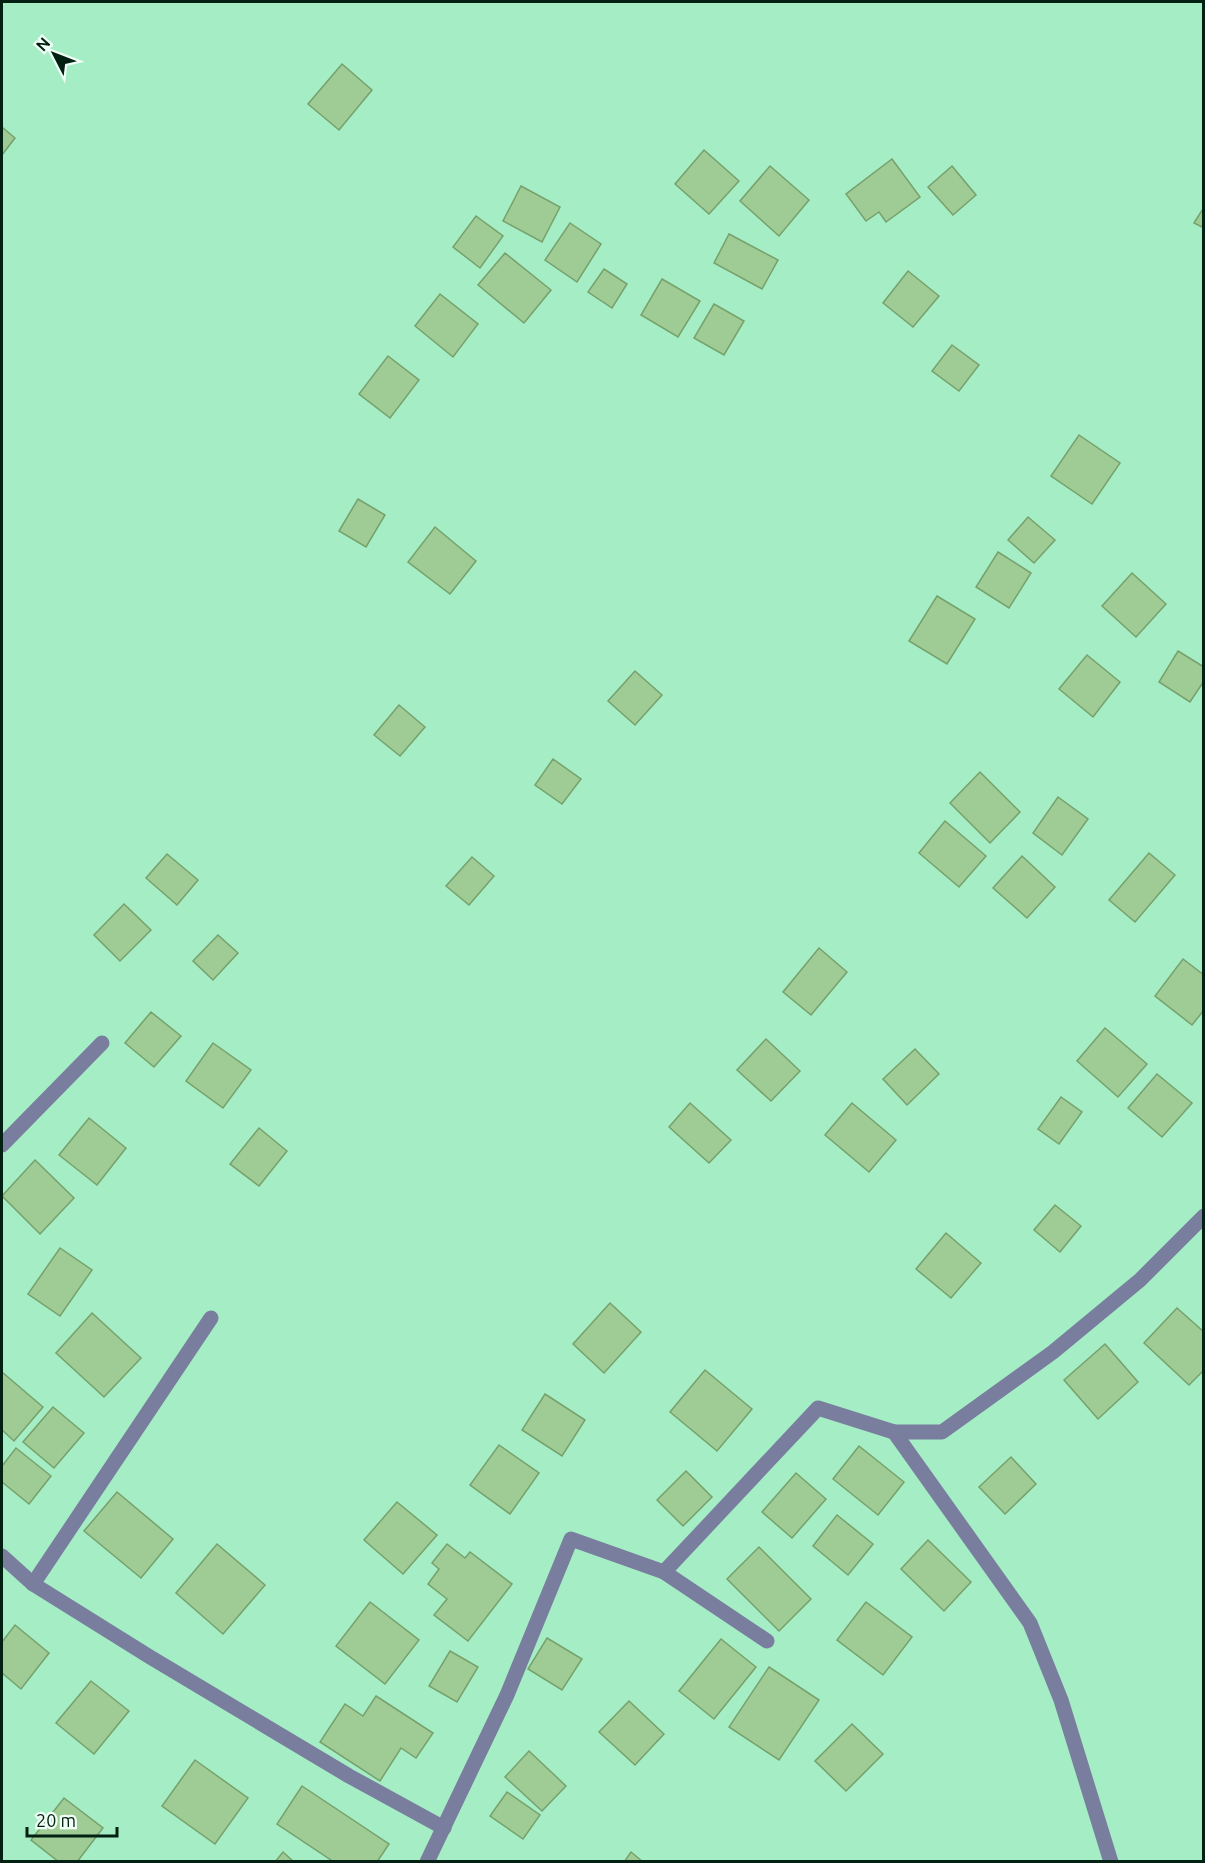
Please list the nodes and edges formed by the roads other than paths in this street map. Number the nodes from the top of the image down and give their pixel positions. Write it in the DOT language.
graph roads {
  1 [pos="102,1042"];
  2 [pos="2,1145"];
  3 [pos="1203,1216"];
  4 [pos="211,1318"];
  5 [pos="894,1432"];
  6 [pos="2,1556"];
  7 [pos="664,1572"];
  8 [pos="33,1584"];
  9 [pos="767,1641"];
  10 [pos="444,1828"];
  11 [pos="427,1862"];
  12 [pos="1111,1862"];
  1 -- 2 [label="street"];
  3 -- 5 [label="street"];
  4 -- 8 [label="street"];
  5 -- 7 [label="street"];
  5 -- 12 [label="street"];
  6 -- 8 [label="street"];
  7 -- 9 [label="street"];
  7 -- 10 [label="street"];
  8 -- 10 [label="street"];
  10 -- 11 [label="street"];
}
